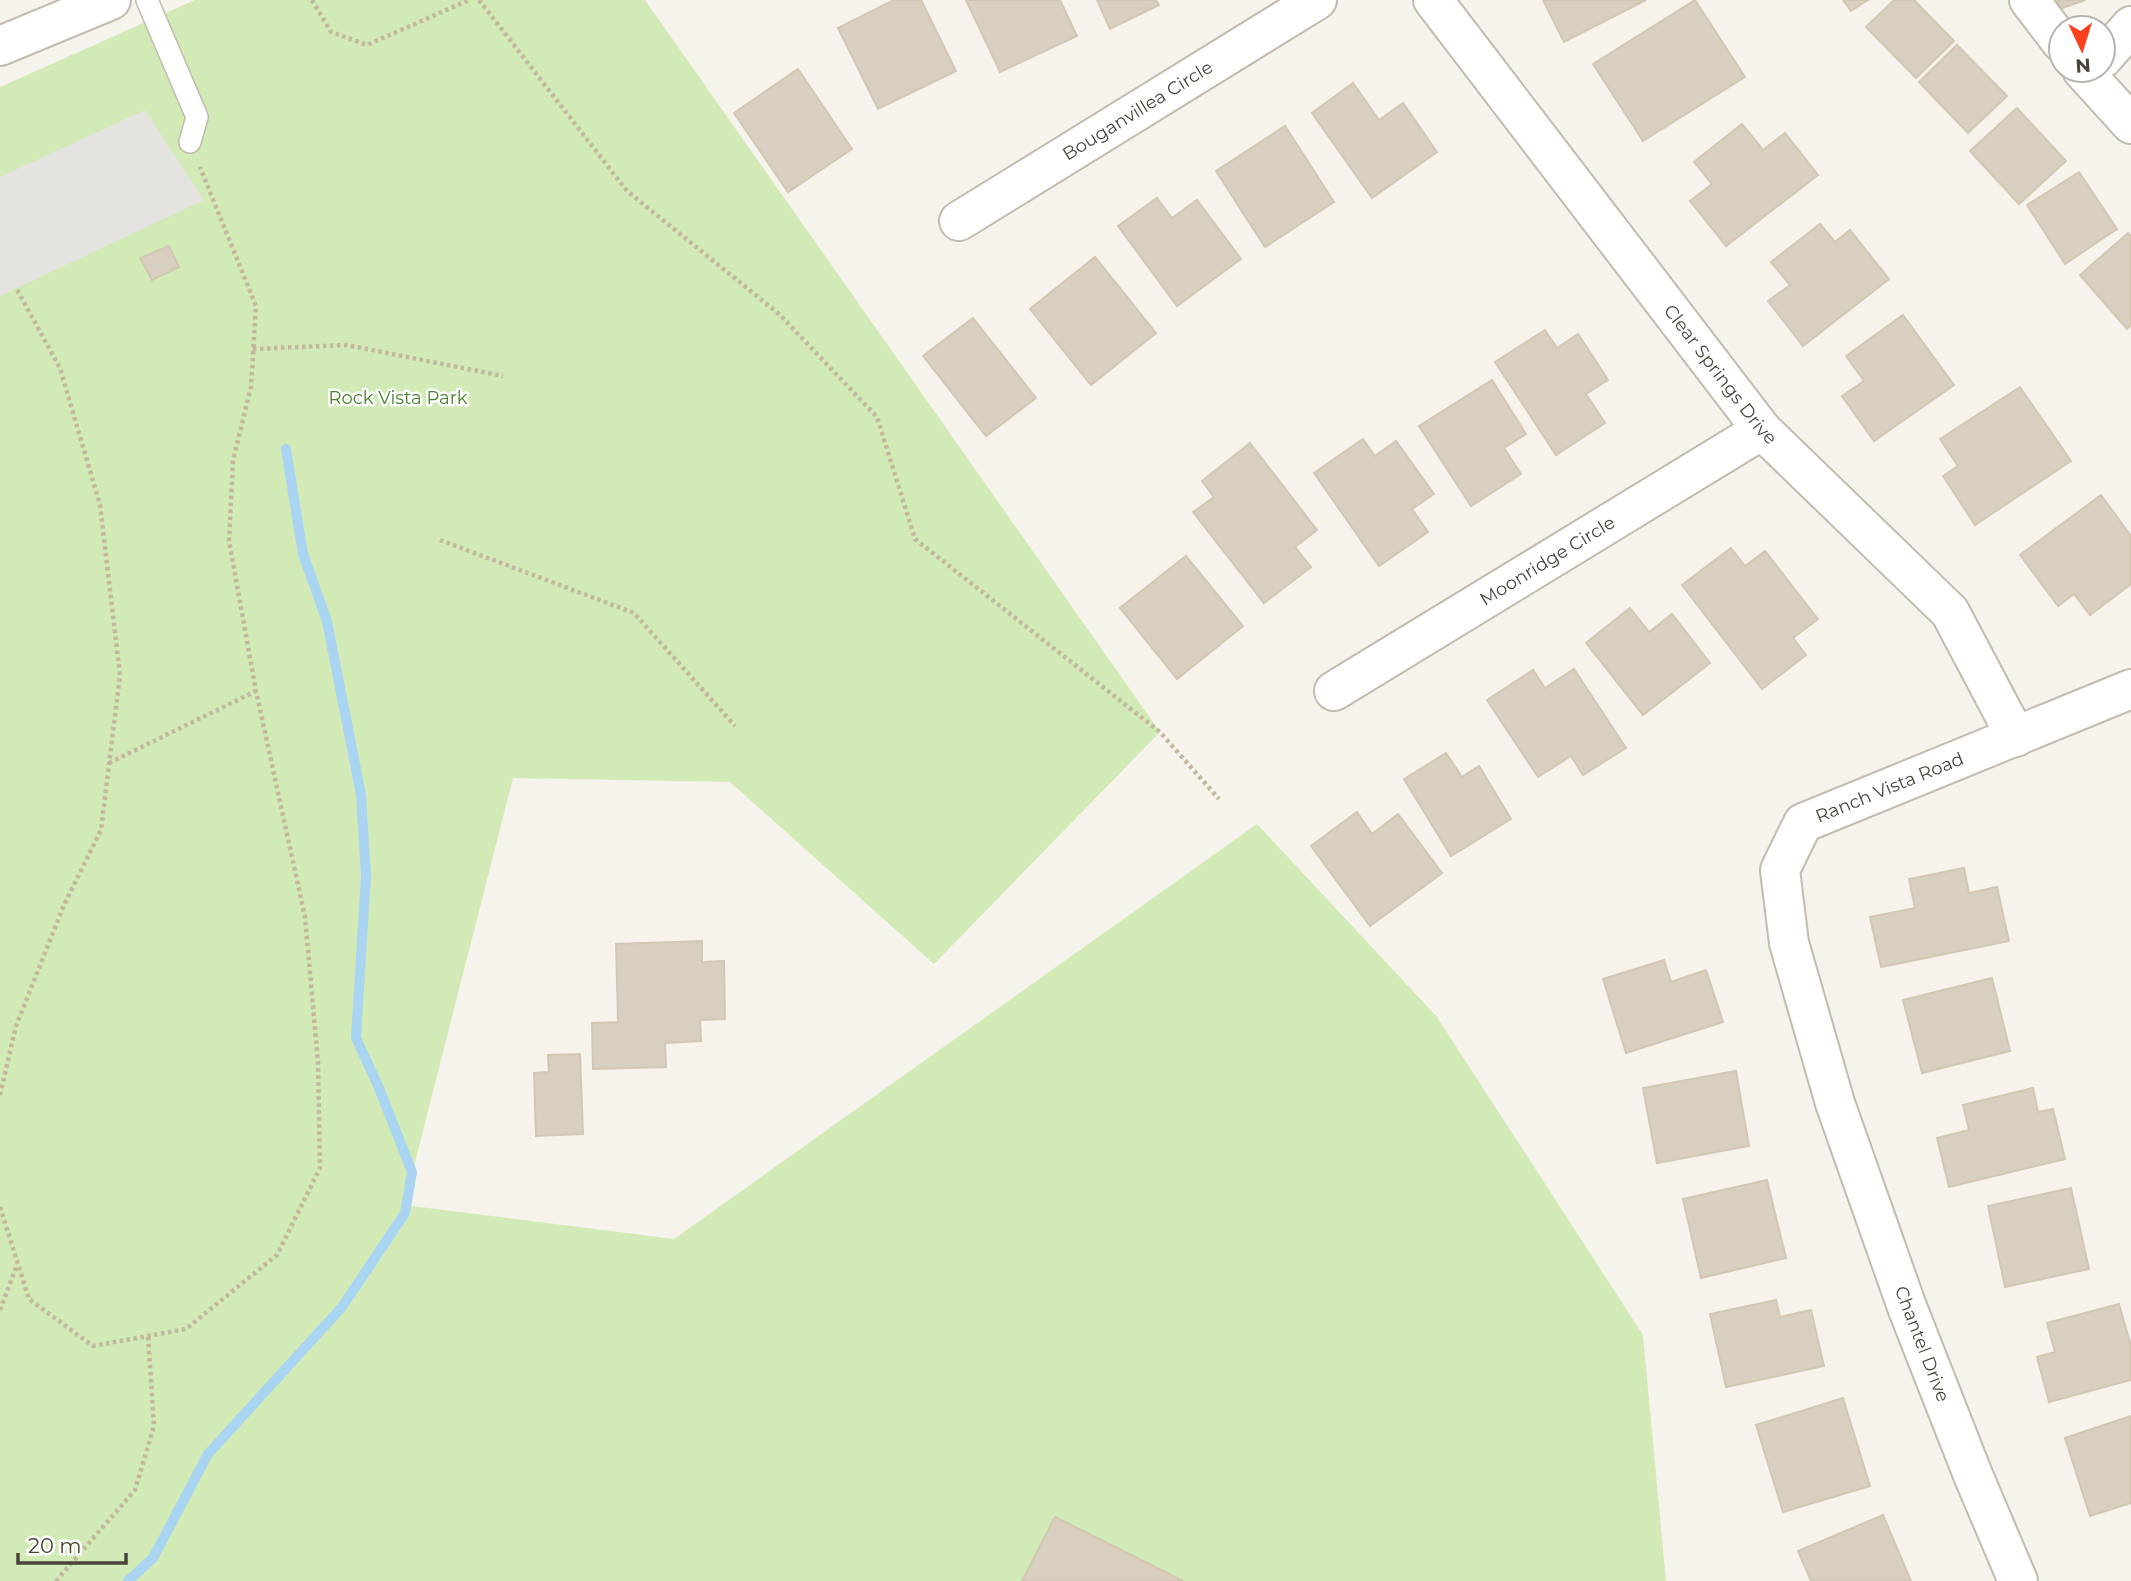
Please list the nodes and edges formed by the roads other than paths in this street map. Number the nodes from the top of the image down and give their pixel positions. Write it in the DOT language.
graph roads {
  1 [pos="111,0"];
  2 [pos="147,0"];
  3 [pos="1317,0"];
  4 [pos="1433,0"];
  5 [pos="2029,0"];
  6 [pos="2047,24"];
  7 [pos="2131,26"];
  8 [pos="2117,41"];
  9 [pos="0,46"];
  10 [pos="2102,84"];
  11 [pos="2131,124"];
  12 [pos="190,142"];
  13 [pos="959,221"];
  14 [pos="1762,430"];
  15 [pos="2131,690"];
  16 [pos="1334,691"];
  17 [pos="2016,737"];
  18 [pos="1835,1103"];
  19 [pos="2018,1581"];
  1 -- 9 [label="street"];
  2 -- 12 [label="lane"];
  3 -- 13 [label="street, Bouganvillea Circle"];
  4 -- 14 [label="street, Clear Springs Drive"];
  5 -- 6 [label="street"];
  7 -- 8 [label="street"];
  10 -- 11 [label="street"];
  14 -- 16 [label="street, Moonridge Circle"];
  14 -- 17 [label="street, Clear Springs Drive"];
  15 -- 17 [label="street, Ranch Vista Road"];
  17 -- 18 [label="street, Ranch Vista Road"];
  18 -- 19 [label="street, Chantel Drive"];
}
